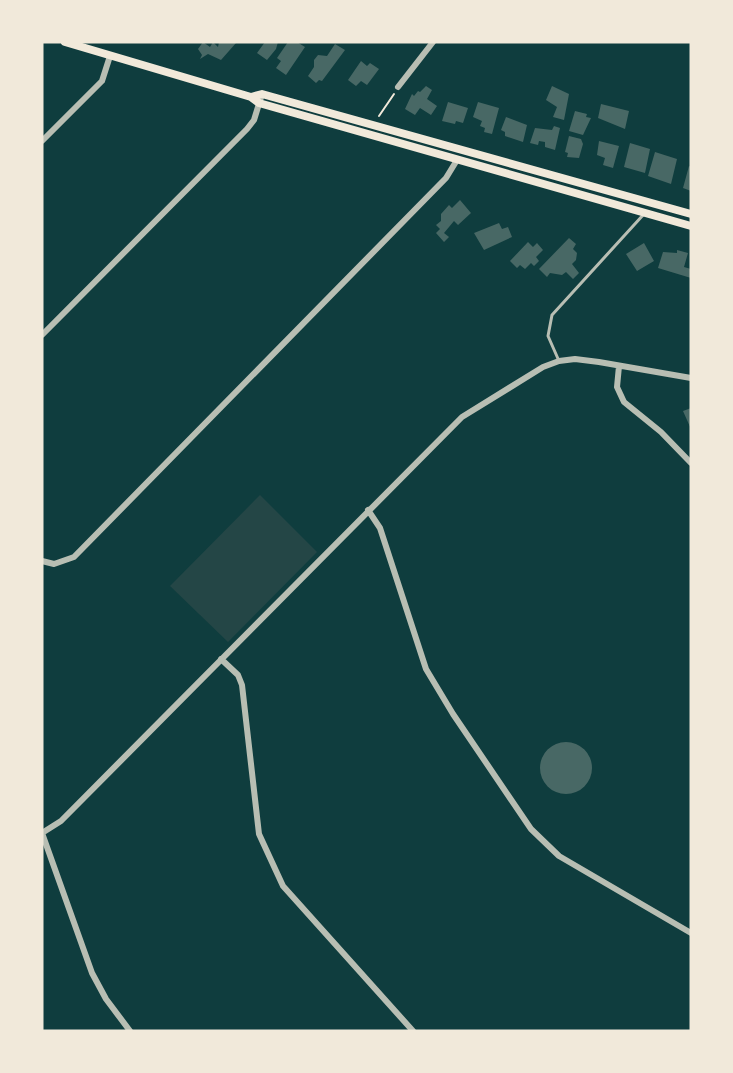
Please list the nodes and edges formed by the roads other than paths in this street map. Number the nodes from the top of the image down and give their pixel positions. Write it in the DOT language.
graph roads {
  1 [pos="65,42"];
  2 [pos="433,42"];
  3 [pos="110,56"];
  4 [pos="398,87"];
  5 [pos="262,94"];
  6 [pos="251,97"];
  7 [pos="259,103"];
  8 [pos="42,141"];
  9 [pos="457,160"];
  10 [pos="645,213"];
  11 [pos="691,214"];
  12 [pos="691,226"];
  13 [pos="42,335"];
  14 [pos="559,361"];
  15 [pos="620,366"];
  16 [pos="691,378"];
  17 [pos="691,463"];
  18 [pos="368,510"];
  19 [pos="42,561"];
  20 [pos="221,659"];
  21 [pos="42,833"];
  22 [pos="691,933"];
  23 [pos="130,1031"];
  24 [pos="413,1031"];
  1 -- 3 [label="main road"];
  2 -- 4 [label="street"];
  3 -- 6 [label="main road"];
  3 -- 8 [label="street"];
  5 -- 6 [label="main road"];
  5 -- 7 [label="street"];
  5 -- 11 [label="main road"];
  6 -- 7 [label="main road"];
  7 -- 9 [label="main road"];
  7 -- 13 [label="street"];
  9 -- 10 [label="main road"];
  9 -- 19 [label="street"];
  10 -- 12 [label="main road"];
  10 -- 14 [label="lane"];
  14 -- 15 [label="street"];
  14 -- 18 [label="street"];
  15 -- 16 [label="street"];
  15 -- 17 [label="street"];
  18 -- 20 [label="street"];
  18 -- 22 [label="street"];
  20 -- 21 [label="street"];
  20 -- 24 [label="street"];
  21 -- 23 [label="street"];
}
